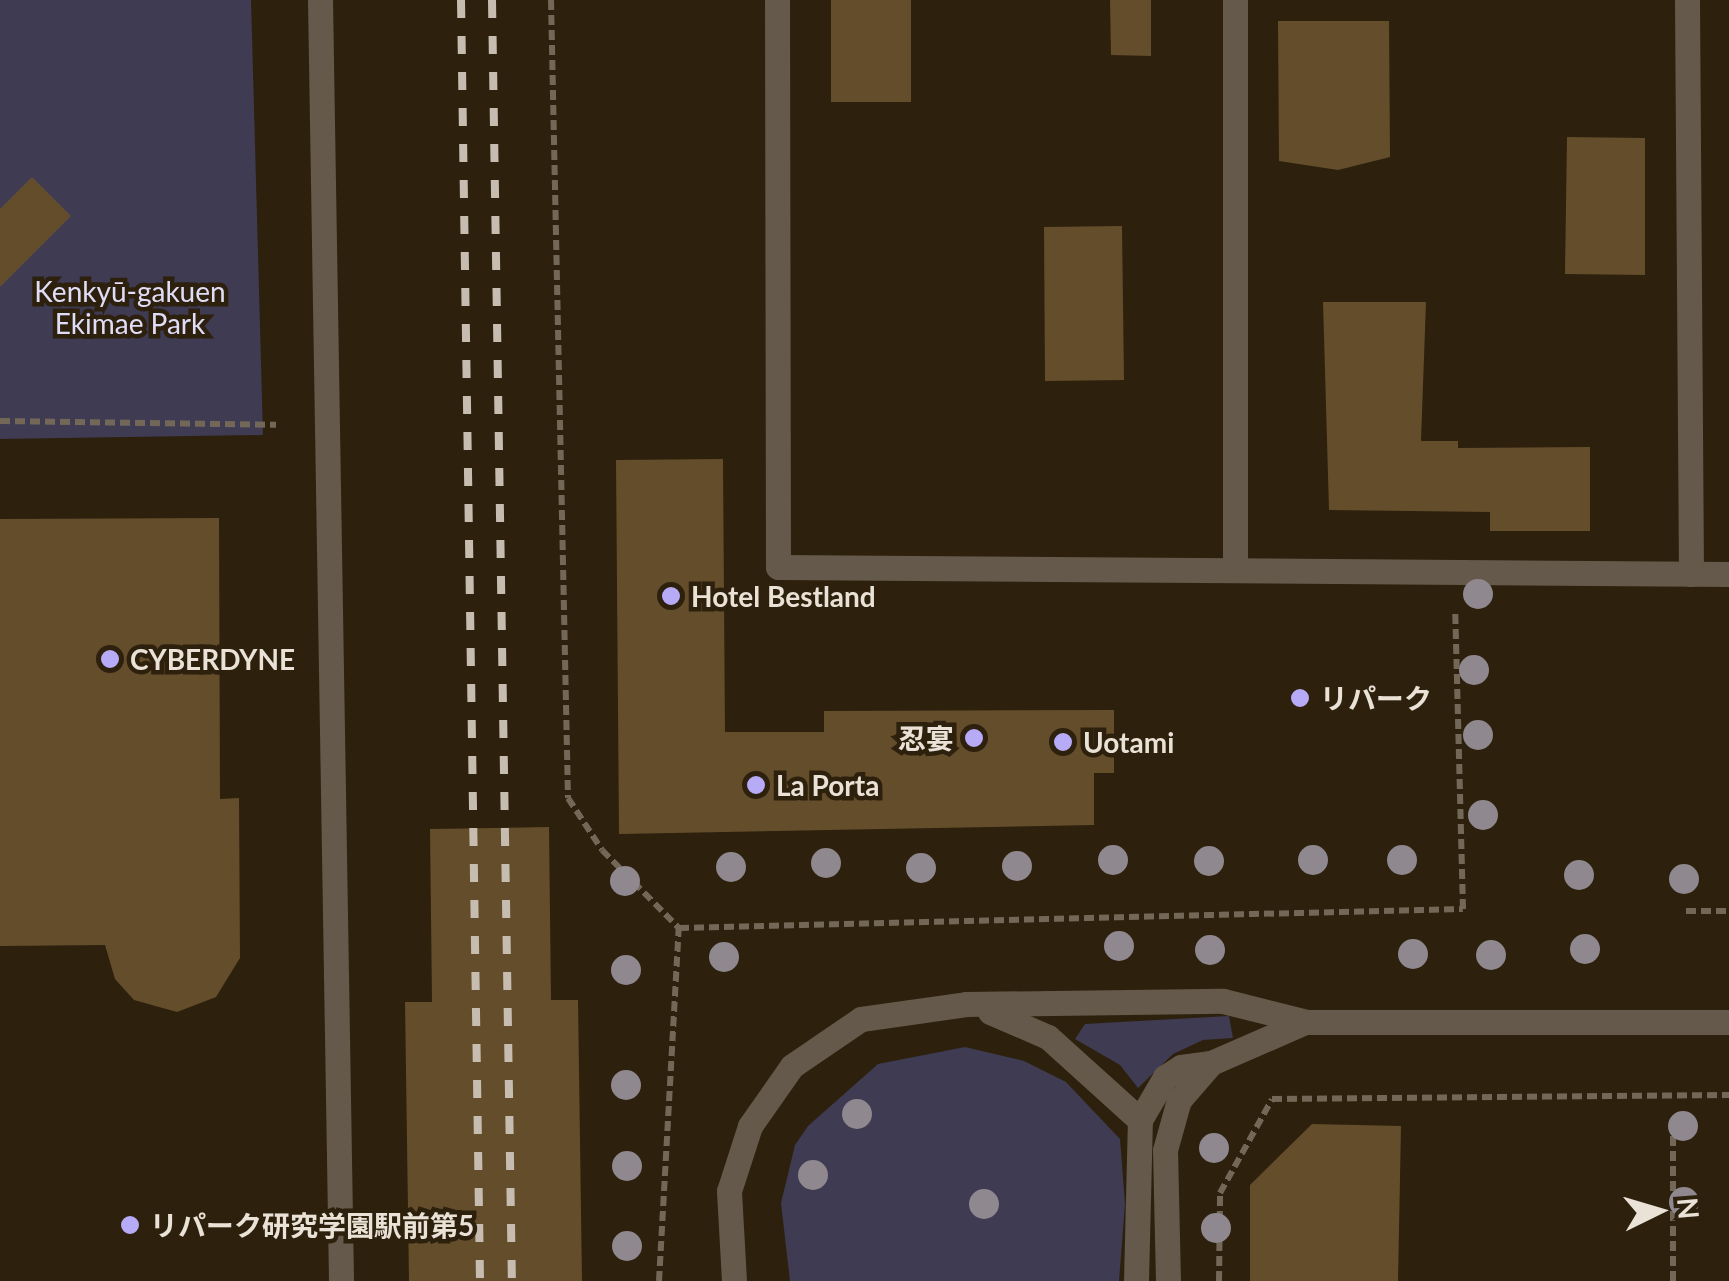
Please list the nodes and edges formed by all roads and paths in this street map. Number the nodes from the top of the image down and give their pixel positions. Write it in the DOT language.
graph roads {
  1 [pos="320,0"];
  2 [pos="551,0"];
  3 [pos="778,0"];
  4 [pos="1234,0"];
  5 [pos="1688,0"];
  6 [pos="0,421"];
  7 [pos="276,425"];
  8 [pos="1235,570"];
  9 [pos="1691,574"];
  10 [pos="1729,574"];
  11 [pos="1454,575"];
  12 [pos="1463,909"];
  13 [pos="1686,911"];
  14 [pos="1729,911"];
  15 [pos="679,928"];
  16 [pos="966,1004"];
  17 [pos="1308,1022"];
  18 [pos="1729,1022"];
  19 [pos="1211,1063"];
  20 [pos="1729,1096"];
  21 [pos="1140,1120"];
  22 [pos="1673,1122"];
  23 [pos="340,1281"];
  24 [pos="734,1281"];
  25 [pos="1136,1281"];
  26 [pos="1168,1281"];
  27 [pos="1219,1281"];
  28 [pos="1673,1281"];
  1 -- 23 [label="street"];
  2 -- 15 [label="path"];
  3 -- 8 [label="street"];
  4 -- 8 [label="street"];
  5 -- 9 [label="street"];
  6 -- 7 [label="path"];
  8 -- 11 [label="street"];
  9 -- 10 [label="street"];
  9 -- 11 [label="street"];
  11 -- 12 [label="path"];
  13 -- 14 [label="path"];
  16 -- 17 [label="street"];
  16 -- 21 [label="street"];
  16 -- 24 [label="street"];
  17 -- 18 [label="street"];
  17 -- 19 [label="street"];
  19 -- 21 [label="street"];
  19 -- 26 [label="street"];
  20 -- 27 [label="path"];
  21 -- 25 [label="street"];
  22 -- 28 [label="path"];
}
